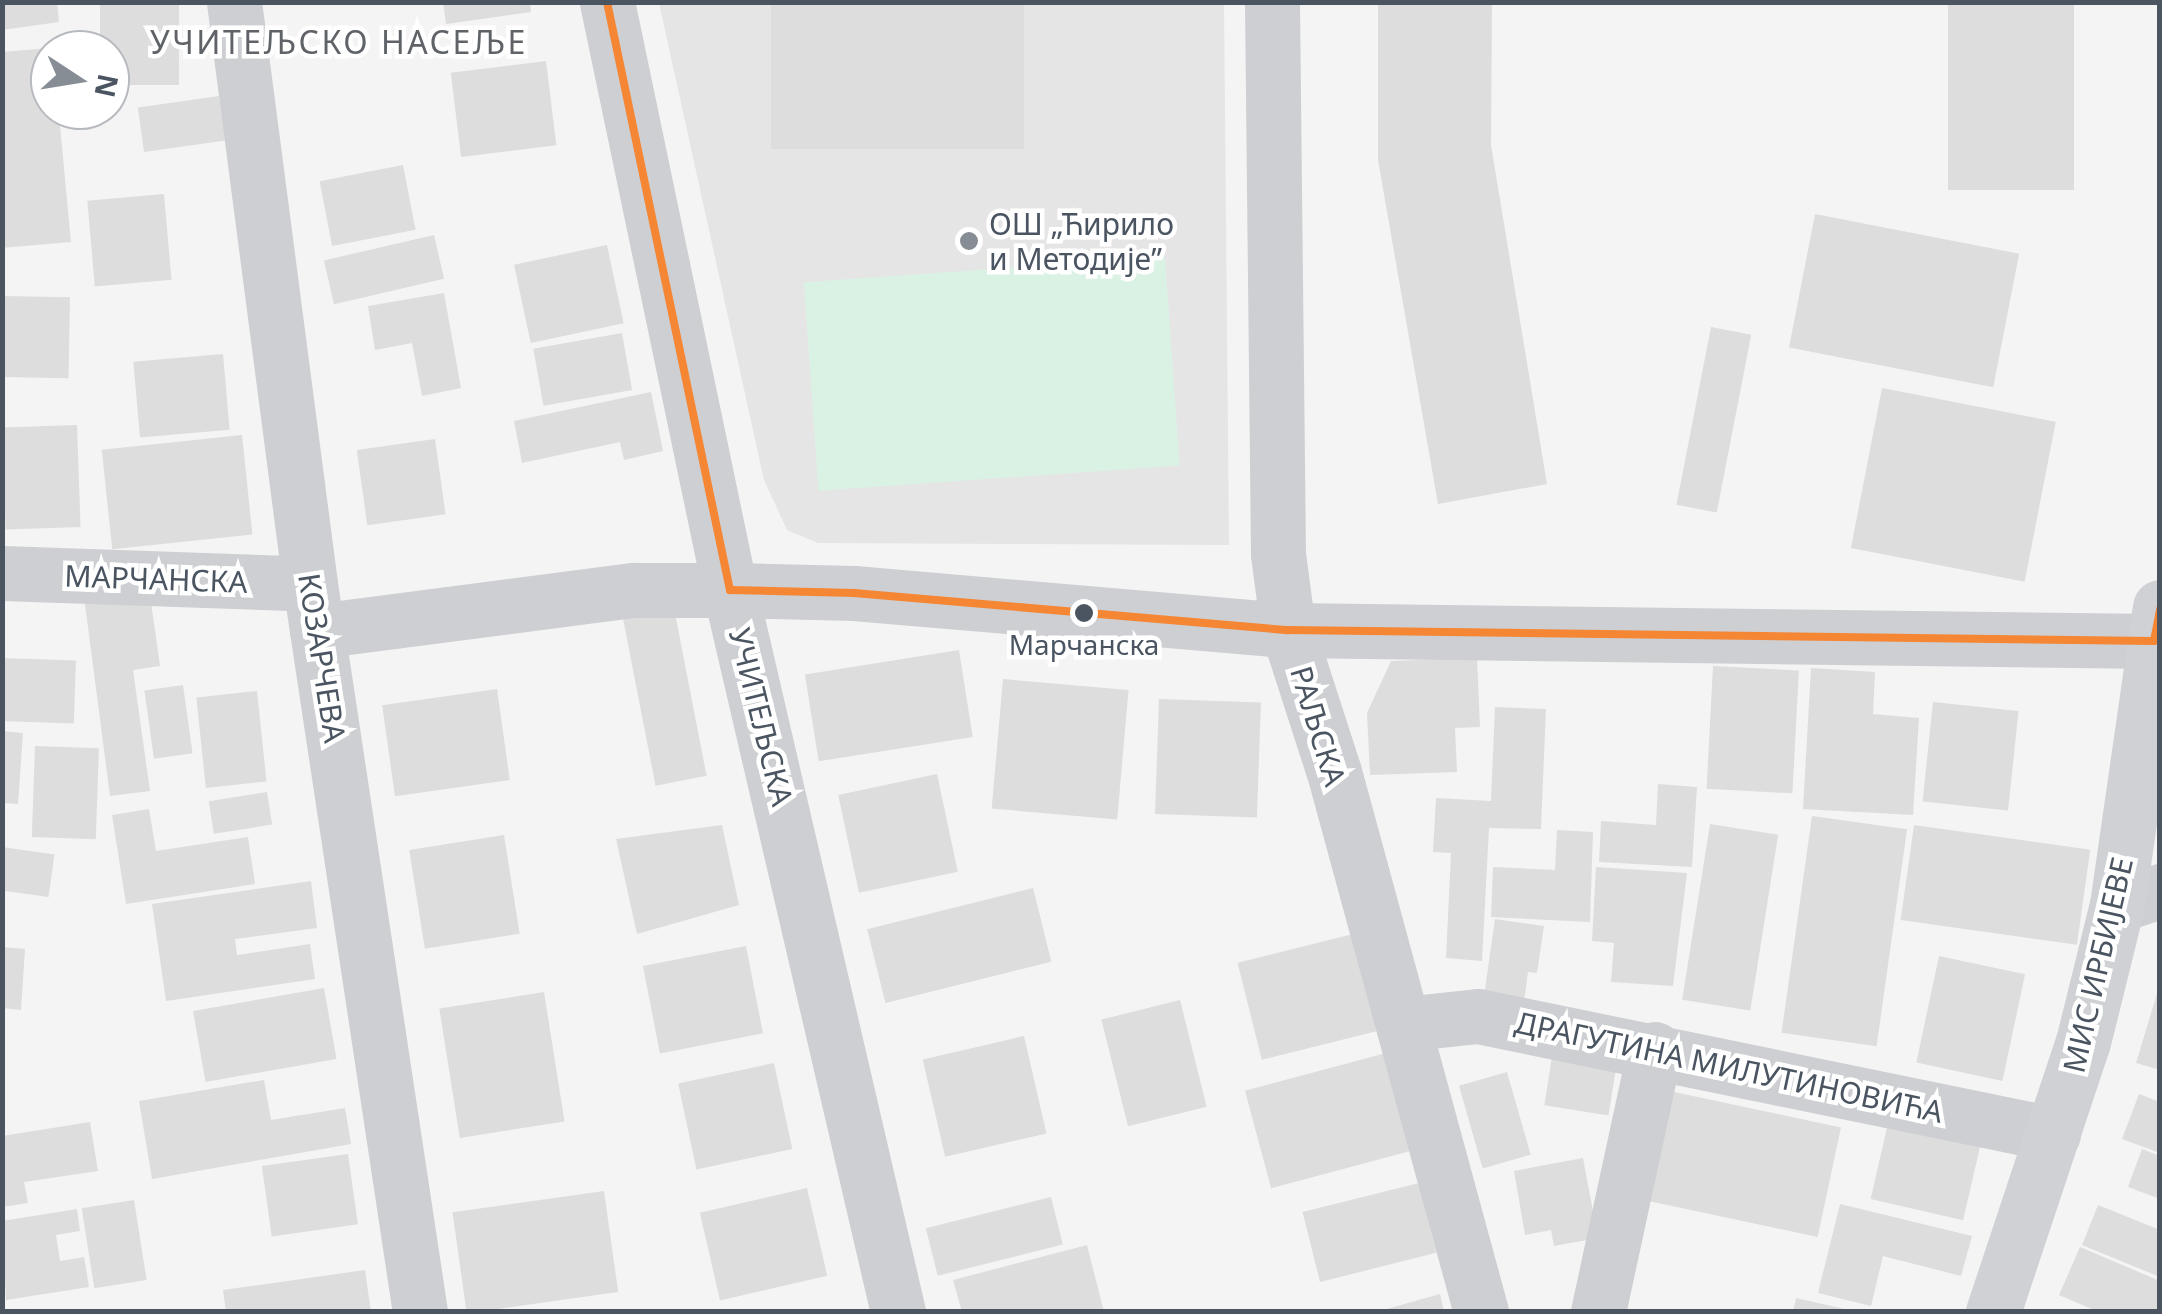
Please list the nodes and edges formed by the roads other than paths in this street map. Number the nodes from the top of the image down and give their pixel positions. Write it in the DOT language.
graph roads {
  1 [pos="234,2"];
  2 [pos="607,2"];
  3 [pos="1272,2"];
  4 [pos="2,573"];
  5 [pos="730,590"];
  6 [pos="314,608"];
  7 [pos="2157,624"];
  8 [pos="1288,630"];
  9 [pos="2138,898"];
  10 [pos="1403,1024"];
  11 [pos="1655,1049"];
  12 [pos="2053,1134"];
  13 [pos="420,1312"];
  14 [pos="898,1312"];
  15 [pos="1481,1312"];
  16 [pos="1598,1312"];
  17 [pos="1992,1312"];
  1 -- 6 [label="street, КОЗАРЧЕВА"];
  2 -- 5 [label="street, УЧИТЕЉСКА"];
  3 -- 8 [label="street, РАЉСКА"];
  4 -- 6 [label="street, МАРЧАНСКА"];
  5 -- 6 [label="street, МАРЧАНСКА"];
  5 -- 8 [label="street, МАРЧАНСКА"];
  5 -- 14 [label="street, УЧИТЕЉСКА"];
  6 -- 13 [label="street, КОЗАРЧЕВА"];
  7 -- 8 [label="street, МАРЧАНСКА"];
  7 -- 9 [label="street, МИС ИРБИЈЕВЕ"];
  8 -- 10 [label="street, РАЉСКА"];
  9 -- 12 [label="street, МИС ИРБИЈЕВЕ"];
  10 -- 11 [label="street, ДРАГУТИНА МИЛУТИНОВИЋА"];
  10 -- 15 [label="street, РАЉСКА"];
  11 -- 12 [label="street, ДРАГУТИНА МИЛУТИНОВИЋА"];
  11 -- 16 [label="street"];
  12 -- 17 [label="street, МИС ИРБИЈЕВЕ"];
}
